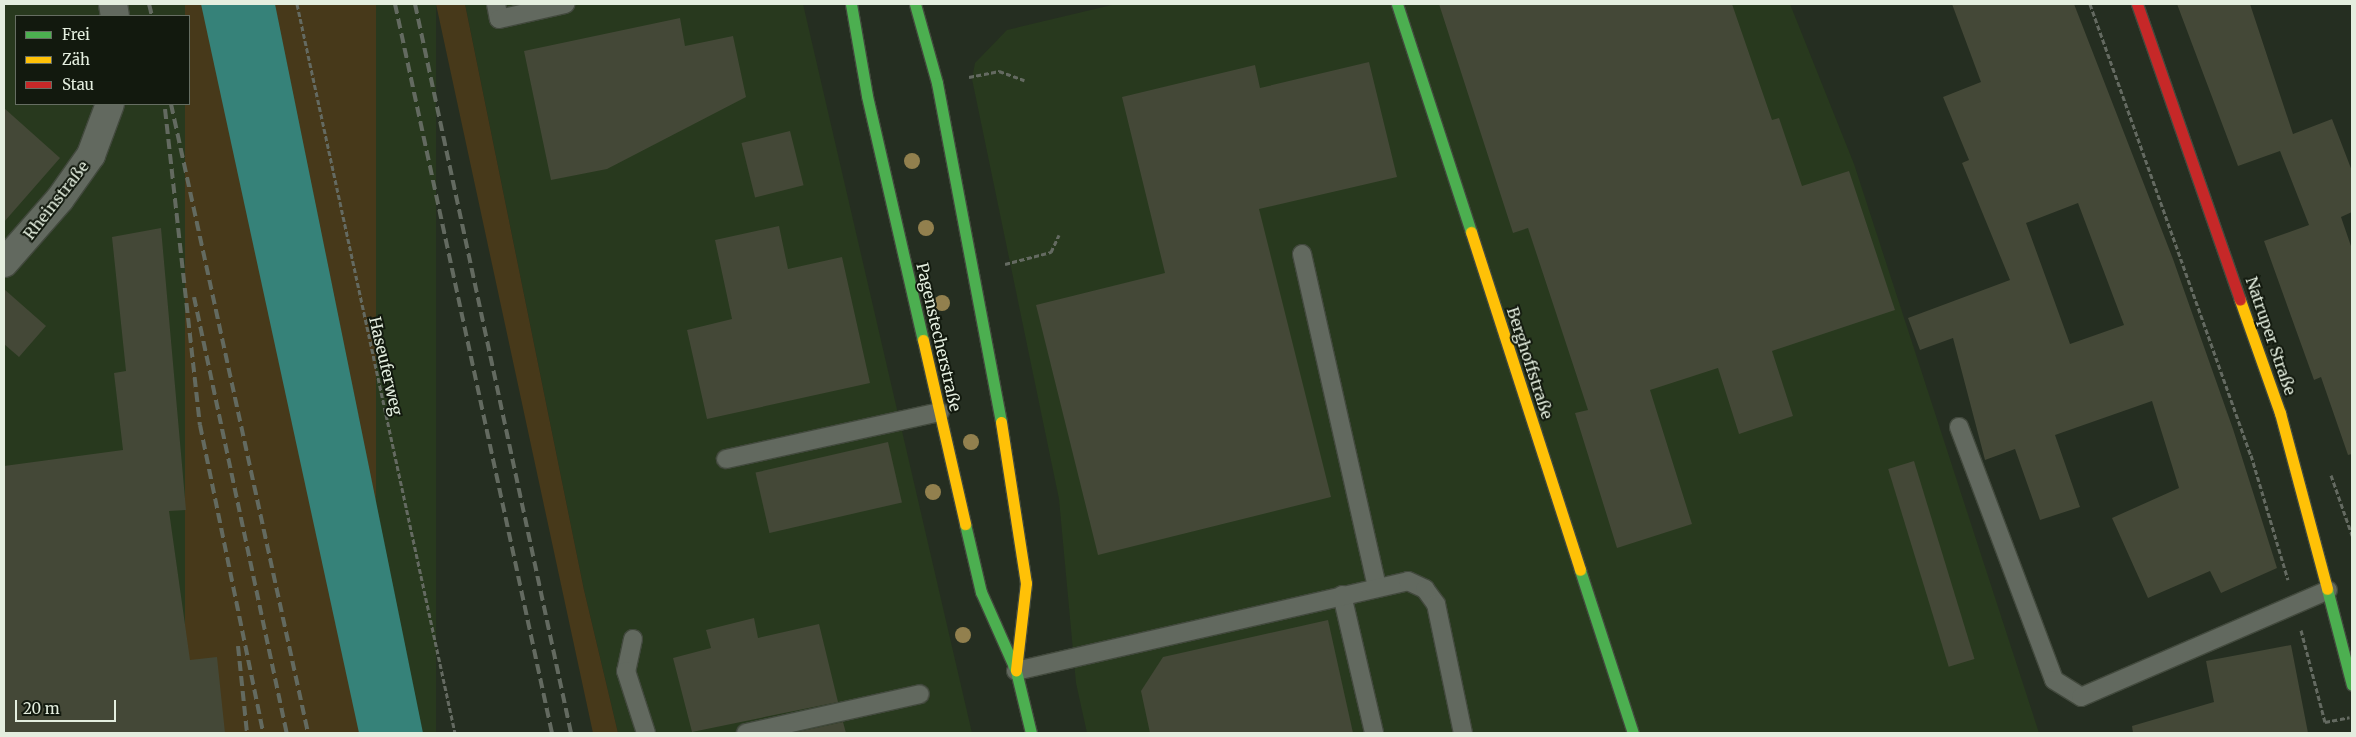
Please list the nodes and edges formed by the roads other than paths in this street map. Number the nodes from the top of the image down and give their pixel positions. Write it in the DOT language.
graph roads {
  1 [pos="496,4"];
  2 [pos="565,4"];
  3 [pos="851,4"];
  4 [pos="915,4"];
  5 [pos="1396,4"];
  6 [pos="2137,4"];
  7 [pos="110,105"];
  8 [pos="1302,254"];
  9 [pos="4,263"];
  10 [pos="940,412"];
  11 [pos="1959,427"];
  12 [pos="726,459"];
  13 [pos="1377,586"];
  14 [pos="2328,590"];
  15 [pos="1342,595"];
  16 [pos="2345,626"];
  17 [pos="634,639"];
  18 [pos="1016,671"];
  19 [pos="2351,676"];
  20 [pos="920,694"];
  21 [pos="646,733"];
  22 [pos="746,733"];
  23 [pos="1031,733"];
  24 [pos="1374,733"];
  25 [pos="1463,733"];
  26 [pos="1633,733"];
  1 -- 2 [label="lane"];
  3 -- 10 [label="street, Pagenstecherstraße"];
  4 -- 18 [label="street, Pagenstecherstraße"];
  5 -- 26 [label="street, Berghoffstraße"];
  6 -- 14 [label="street, Natruper Straße"];
  7 -- 9 [label="street, Rheinstraße"];
  8 -- 13 [label="lane"];
  10 -- 12 [label="lane"];
  10 -- 18 [label="street, Pagenstecherstraße"];
  11 -- 14 [label="lane"];
  13 -- 15 [label="lane"];
  13 -- 25 [label="lane"];
  14 -- 16 [label="street, Natruper Straße"];
  15 -- 18 [label="lane"];
  15 -- 24 [label="lane"];
  16 -- 19 [label="street, Natruper Straße"];
  17 -- 21 [label="lane"];
  18 -- 23 [label="street, Pagenstecherstraße"];
  20 -- 22 [label="lane"];
}
